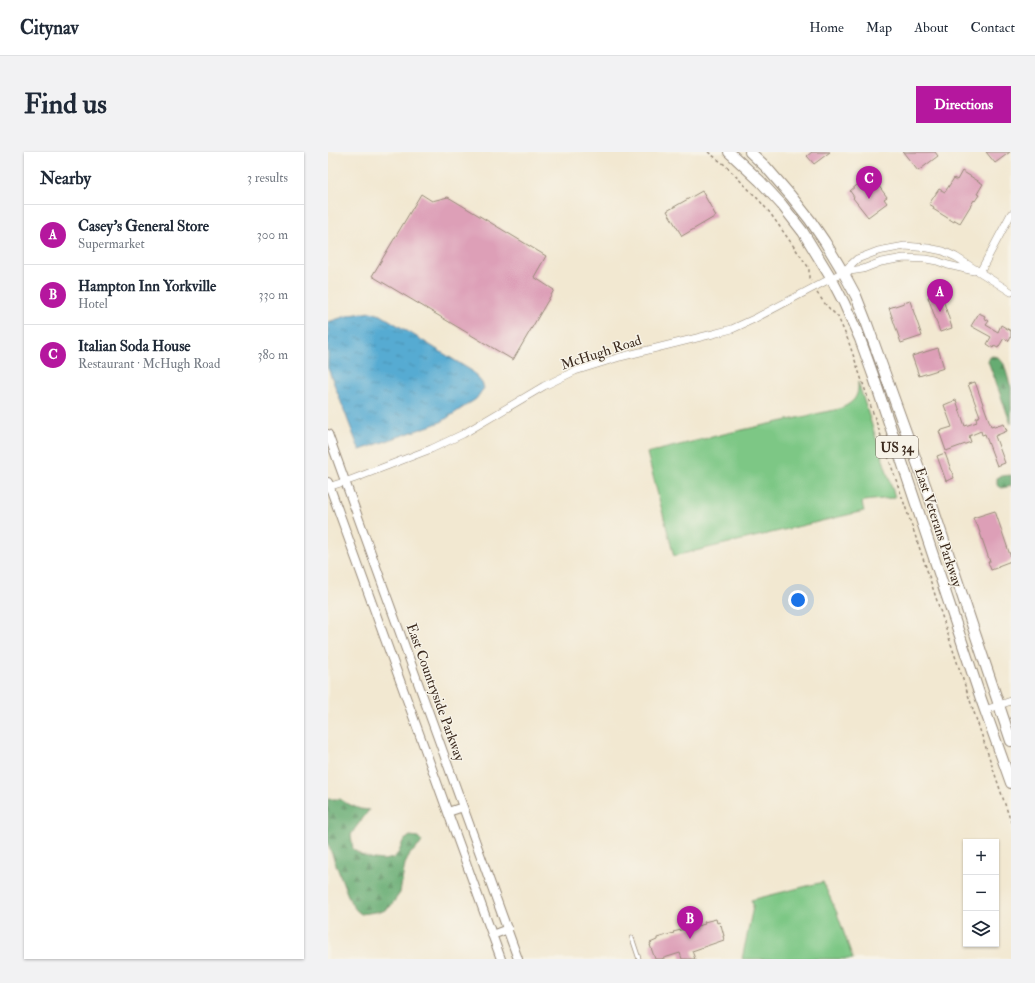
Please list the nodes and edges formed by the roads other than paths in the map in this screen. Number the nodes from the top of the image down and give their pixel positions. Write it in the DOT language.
graph roads {
  1 [pos="729,152"];
  2 [pos="750,152"];
  3 [pos="1011,214"];
  4 [pos="843,272"];
  5 [pos="980,272"];
  6 [pos="831,278"];
  7 [pos="1011,292"];
  8 [pos="328,434"];
  9 [pos="345,482"];
  10 [pos="329,486"];
  11 [pos="1011,701"];
  12 [pos="999,706"];
  13 [pos="985,710"];
  14 [pos="1011,741"];
  15 [pos="1011,783"];
  16 [pos="463,806"];
  17 [pos="448,812"];
  18 [pos="508,929"];
  19 [pos="492,935"];
  20 [pos="632,938"];
  21 [pos="501,959"];
  22 [pos="518,959"];
  23 [pos="639,959"];
  1 -- 6 [label="main road, East Veterans Parkway / US 34"];
  2 -- 4 [label="main road, East Veterans Parkway / US 34"];
  3 -- 5 [label="street"];
  4 -- 5 [label="street, McHugh Road"];
  4 -- 5 [label="street, McHugh Road"];
  4 -- 6 [label="street, McHugh Road"];
  4 -- 12 [label="main road, East Veterans Parkway / US 34"];
  5 -- 7 [label="street, McHugh Road"];
  6 -- 9 [label="street, McHugh Road"];
  6 -- 13 [label="main road, East Veterans Parkway / US 34"];
  8 -- 9 [label="street, East Countryside Parkway"];
  9 -- 10 [label="street, McHugh Road"];
  9 -- 16 [label="street, East Countryside Parkway"];
  10 -- 17 [label="street"];
  11 -- 12 [label="street"];
  12 -- 13 [label="street"];
  12 -- 14 [label="main road, East Veterans Parkway / US 34"];
  13 -- 15 [label="main road, East Veterans Parkway / US 34"];
  16 -- 17 [label="street"];
  16 -- 18 [label="street, East Countryside Parkway"];
  17 -- 19 [label="street"];
  18 -- 19 [label="street"];
  18 -- 22 [label="street, East Countryside Parkway"];
  19 -- 21 [label="street"];
  20 -- 23 [label="lane"];
}
